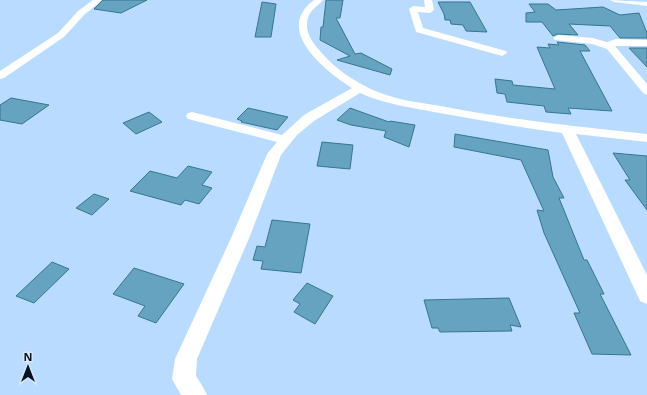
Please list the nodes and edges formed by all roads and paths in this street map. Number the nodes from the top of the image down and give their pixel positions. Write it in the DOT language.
graph roads {
  1 [pos="98,0"];
  2 [pos="319,0"];
  3 [pos="428,0"];
  4 [pos="614,0"];
  5 [pos="647,4"];
  6 [pos="558,38"];
  7 [pos="647,43"];
  8 [pos="610,47"];
  9 [pos="502,53"];
  10 [pos="0,76"];
  11 [pos="360,88"];
  12 [pos="647,91"];
  13 [pos="192,116"];
  14 [pos="567,130"];
  15 [pos="647,138"];
  16 [pos="286,140"];
  17 [pos="647,295"];
  18 [pos="194,395"];
  1 -- 10 [label="street"];
  2 -- 11 [label="street"];
  3 -- 9 [label="street"];
  4 -- 5 [label="street"];
  6 -- 8 [label="street"];
  7 -- 8 [label="street"];
  8 -- 12 [label="street"];
  11 -- 14 [label="street"];
  11 -- 16 [label="street"];
  13 -- 16 [label="street"];
  14 -- 15 [label="street"];
  14 -- 17 [label="street"];
  16 -- 18 [label="street"];
}
